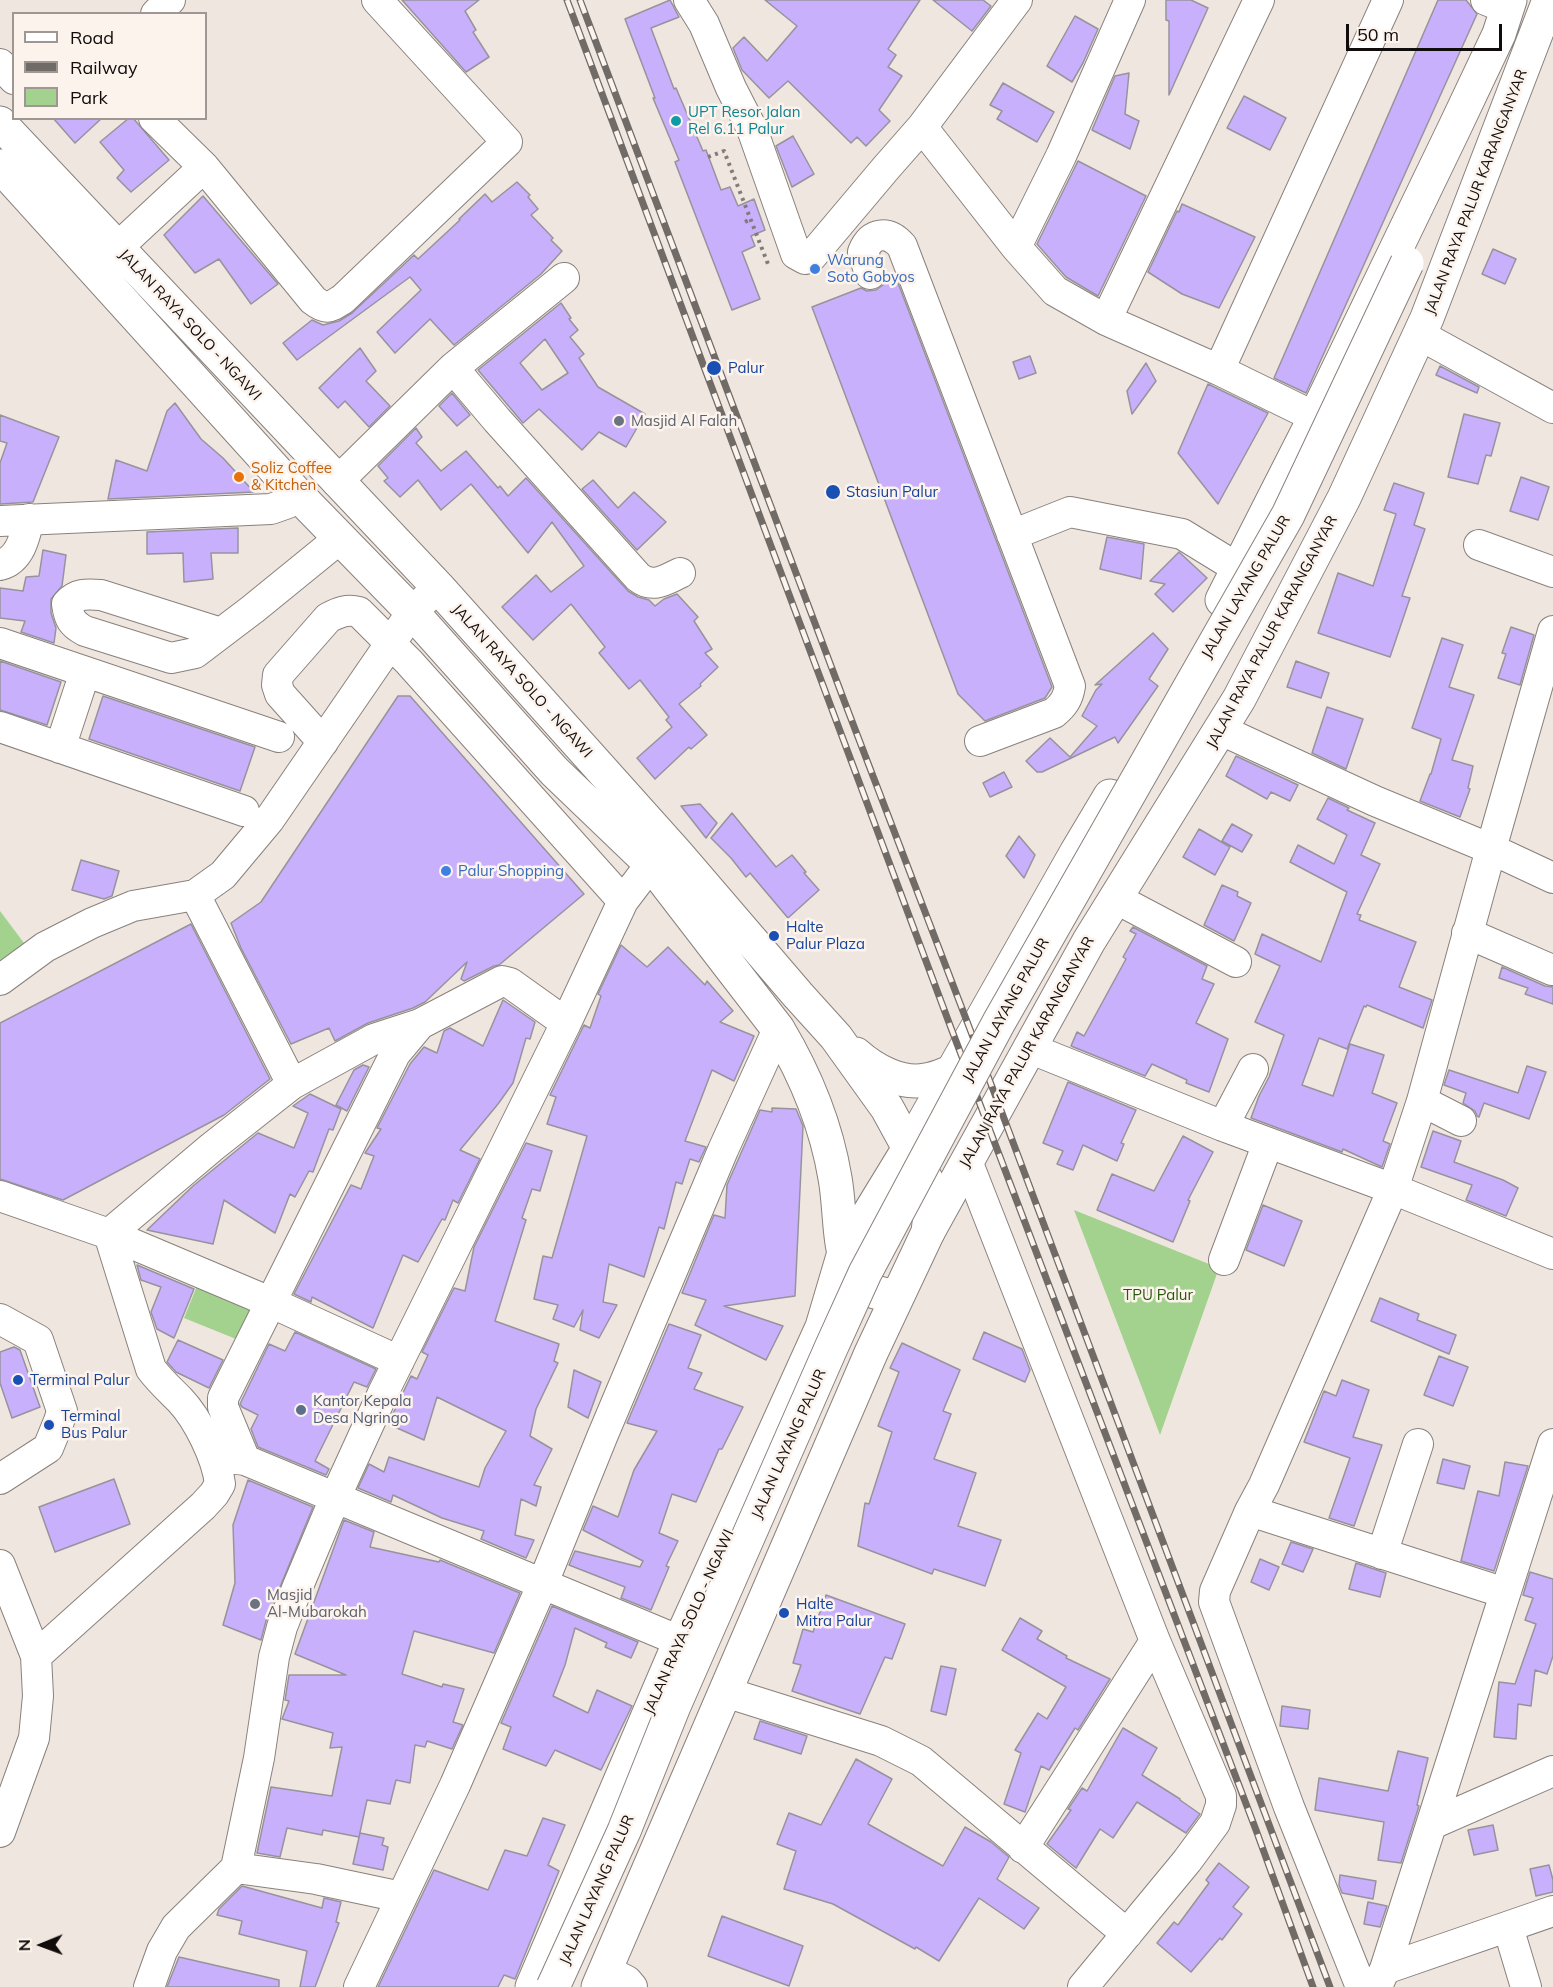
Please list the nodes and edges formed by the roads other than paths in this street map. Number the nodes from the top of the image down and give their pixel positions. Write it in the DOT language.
graph roads {
  1 [pos="170,0"];
  2 [pos="376,0"];
  3 [pos="689,0"];
  4 [pos="1017,0"];
  5 [pos="1130,0"];
  6 [pos="1259,0"];
  7 [pos="1388,0"];
  8 [pos="1549,0"];
  9 [pos="1501,3"];
  10 [pos="158,12"];
  11 [pos="1491,50"];
  12 [pos="0,64"];
  13 [pos="1522,72"];
  14 [pos="12,77"];
  15 [pos="156,120"];
  16 [pos="0,123"];
  17 [pos="922,127"];
  18 [pos="0,166"];
  19 [pos="204,167"];
  20 [pos="1016,247"];
  21 [pos="117,248"];
  22 [pos="1415,267"];
  23 [pos="870,274"];
  24 [pos="564,278"];
  25 [pos="1106,320"];
  26 [pos="1419,335"];
  27 [pos="453,368"];
  28 [pos="1219,370"];
  29 [pos="1553,408"];
  30 [pos="1315,417"];
  31 [pos="337,482"];
  32 [pos="297,494"];
  33 [pos="15,520"];
  34 [pos="1012,535"];
  35 [pos="339,539"];
  36 [pos="1479,545"];
  37 [pos="0,565"];
  38 [pos="1239,569"];
  39 [pos="1553,572"];
  40 [pos="680,573"];
  41 [pos="438,587"];
  42 [pos="412,612"];
  43 [pos="1553,632"];
  44 [pos="221,633"];
  45 [pos="390,642"];
  46 [pos="0,643"];
  47 [pos="86,672"];
  48 [pos="0,727"];
  49 [pos="1221,730"];
  50 [pos="279,737"];
  51 [pos="980,741"];
  52 [pos="323,742"];
  53 [pos="60,748"];
  54 [pos="244,811"];
  55 [pos="1491,849"];
  56 [pos="651,864"];
  57 [pos="1553,878"];
  58 [pos="195,895"];
  59 [pos="1115,898"];
  60 [pos="623,901"];
  61 [pos="1042,911"];
  62 [pos="1467,933"];
  63 [pos="1089,940"];
  64 [pos="1236,962"];
  65 [pos="1552,970"];
  66 [pos="0,980"];
  67 [pos="566,1023"];
  68 [pos="420,1024"];
  69 [pos="778,1029"];
  70 [pos="836,1037"];
  71 [pos="1029,1048"];
  72 [pos="1253,1069"];
  73 [pos="954,1071"];
  74 [pos="292,1084"];
  75 [pos="1422,1101"];
  76 [pos="1461,1120"];
  77 [pos="1223,1126"];
  78 [pos="1268,1143"];
  79 [pos="909,1148"];
  80 [pos="966,1161"];
  81 [pos="1393,1189"];
  82 [pos="0,1196"];
  83 [pos="928,1232"];
  84 [pos="109,1234"];
  85 [pos="1553,1254"];
  86 [pos="843,1256"];
  87 [pos="1224,1260"];
  88 [pos="900,1292"];
  89 [pos="270,1302"];
  90 [pos="0,1319"];
  91 [pos="822,1327"];
  92 [pos="871,1353"];
  93 [pos="399,1361"];
  94 [pos="1418,1444"];
  95 [pos="214,1455"];
  96 [pos="1551,1457"];
  97 [pos="246,1460"];
  98 [pos="0,1479"];
  99 [pos="335,1498"];
  100 [pos="1250,1511"];
  101 [pos="1382,1554"];
  102 [pos="0,1565"];
  103 [pos="543,1583"];
  104 [pos="1505,1593"];
  105 [pos="680,1641"];
  106 [pos="1155,1641"];
  107 [pos="36,1656"];
  108 [pos="725,1692"];
  109 [pos="1553,1771"];
  110 [pos="1432,1824"];
  111 [pos="0,1832"];
  112 [pos="1023,1848"];
  113 [pos="236,1868"];
  114 [pos="401,1897"];
  115 [pos="1553,1911"];
  116 [pos="1508,1927"];
  117 [pos="1127,1935"];
  118 [pos="1381,1978"];
  119 [pos="612,1981"];
  120 [pos="149,1987"];
  121 [pos="359,1987"];
  122 [pos="532,1987"];
  123 [pos="553,1987"];
  124 [pos="574,1987"];
  125 [pos="1083,1987"];
  126 [pos="1361,1987"];
  127 [pos="1526,1987"];
  1 -- 10 [label="street"];
  2 -- 19 [label="street"];
  3 -- 17 [label="street"];
  4 -- 17 [label="street"];
  5 -- 20 [label="street"];
  6 -- 25 [label="street"];
  7 -- 28 [label="street"];
  8 -- 13 [label="main road, JALAN RAYA PALUR KARANGANYAR"];
  9 -- 11 [label="main road"];
  11 -- 22 [label="main road, JALAN LAYANG PALUR"];
  11 -- 30 [label="main road"];
  12 -- 14 [label="street"];
  13 -- 22 [label="main road, JALAN LAYANG PALUR"];
  13 -- 26 [label="main road, JALAN RAYA PALUR KARANGANYAR"];
  15 -- 19 [label="street"];
  16 -- 21 [label="main road, JALAN RAYA SOLO - NGAWI"];
  17 -- 20 [label="street"];
  18 -- 32 [label="main road, JALAN RAYA SOLO - NGAWI"];
  19 -- 21 [label="street"];
  20 -- 25 [label="street"];
  21 -- 31 [label="main road, JALAN RAYA SOLO - NGAWI"];
  22 -- 123 [label="main road, JALAN LAYANG PALUR, bridge"];
  22 -- 124 [label="main road, JALAN LAYANG PALUR"];
  23 -- 34 [label="street"];
  24 -- 27 [label="street"];
  25 -- 28 [label="street"];
  26 -- 29 [label="street"];
  26 -- 49 [label="main road, JALAN RAYA PALUR KARANGANYAR"];
  27 -- 31 [label="street"];
  27 -- 40 [label="street"];
  28 -- 30 [label="street"];
  30 -- 38 [label="main road"];
  31 -- 41 [label="main road, JALAN RAYA SOLO - NGAWI"];
  32 -- 33 [label="street"];
  32 -- 35 [label="main road, JALAN RAYA SOLO - NGAWI"];
  33 -- 37 [label="street"];
  34 -- 38 [label="street"];
  34 -- 51 [label="street"];
  35 -- 42 [label="main road, JALAN RAYA SOLO - NGAWI"];
  35 -- 44 [label="street"];
  36 -- 39 [label="street"];
  38 -- 61 [label="main road"];
  41 -- 42 [label="street"];
  41 -- 70 [label="main road, JALAN RAYA SOLO - NGAWI"];
  42 -- 45 [label="street"];
  42 -- 56 [label="main road, JALAN RAYA SOLO - NGAWI"];
  43 -- 55 [label="street"];
  45 -- 52 [label="street"];
  45 -- 52 [label="street"];
  45 -- 60 [label="street"];
  46 -- 47 [label="street"];
  47 -- 50 [label="street"];
  47 -- 53 [label="street"];
  48 -- 53 [label="street"];
  49 -- 55 [label="street"];
  49 -- 59 [label="main road, JALAN RAYA PALUR KARANGANYAR"];
  52 -- 58 [label="street"];
  53 -- 54 [label="street"];
  55 -- 57 [label="street"];
  55 -- 62 [label="street"];
  56 -- 60 [label="street"];
  56 -- 69 [label="main road, JALAN RAYA SOLO - NGAWI"];
  58 -- 66 [label="street"];
  58 -- 74 [label="street"];
  59 -- 63 [label="main road, JALAN RAYA PALUR KARANGANYAR"];
  59 -- 64 [label="street"];
  60 -- 67 [label="street"];
  61 -- 63 [label="main road"];
  61 -- 73 [label="main road"];
  62 -- 65 [label="street"];
  62 -- 75 [label="street"];
  63 -- 71 [label="main road, JALAN RAYA PALUR KARANGANYAR"];
  67 -- 68 [label="street"];
  67 -- 93 [label="street"];
  68 -- 74 [label="street"];
  68 -- 89 [label="street"];
  69 -- 86 [label="main road, JALAN RAYA SOLO - NGAWI"];
  69 -- 103 [label="street"];
  70 -- 73 [label="main road"];
  70 -- 79 [label="main road, JALAN RAYA SOLO - NGAWI"];
  71 -- 77 [label="street"];
  71 -- 80 [label="main road, JALAN RAYA PALUR KARANGANYAR"];
  72 -- 77 [label="street"];
  73 -- 79 [label="main road"];
  74 -- 84 [label="street"];
  75 -- 76 [label="street"];
  75 -- 81 [label="street"];
  77 -- 78 [label="street"];
  78 -- 81 [label="street"];
  78 -- 87 [label="street"];
  79 -- 83 [label="main road, JALAN RAYA SOLO - NGAWI"];
  79 -- 86 [label="main road"];
  80 -- 83 [label="main road, JALAN RAYA PALUR KARANGANYAR"];
  80 -- 106 [label="street"];
  81 -- 85 [label="street"];
  81 -- 100 [label="street"];
  82 -- 84 [label="street"];
  83 -- 88 [label="main road, JALAN RAYA SOLO - NGAWI"];
  84 -- 89 [label="street"];
  84 -- 95 [label="street"];
  86 -- 88 [label="main road, JALAN RAYA SOLO - NGAWI"];
  86 -- 91 [label="main road, JALAN RAYA SOLO - NGAWI"];
  88 -- 92 [label="main road, JALAN RAYA SOLO - NGAWI"];
  89 -- 93 [label="street"];
  89 -- 97 [label="street"];
  90 -- 98 [label="street"];
  91 -- 92 [label="main road"];
  91 -- 105 [label="main road, JALAN RAYA SOLO - NGAWI"];
  92 -- 108 [label="main road, JALAN RAYA SOLO - NGAWI"];
  93 -- 99 [label="street"];
  94 -- 101 [label="street"];
  95 -- 97 [label="street"];
  95 -- 107 [label="street"];
  96 -- 104 [label="street"];
  97 -- 99 [label="street"];
  99 -- 103 [label="street"];
  99 -- 113 [label="street"];
  100 -- 101 [label="street"];
  100 -- 126 [label="street"];
  101 -- 104 [label="street"];
  102 -- 107 [label="street"];
  103 -- 105 [label="street"];
  103 -- 114 [label="street"];
  104 -- 110 [label="street"];
  105 -- 122 [label="main road, JALAN RAYA SOLO - NGAWI"];
  106 -- 112 [label="street"];
  106 -- 117 [label="street"];
  107 -- 111 [label="street"];
  108 -- 112 [label="street"];
  108 -- 119 [label="main road, JALAN RAYA SOLO - NGAWI"];
  109 -- 110 [label="street"];
  110 -- 118 [label="street"];
  112 -- 117 [label="street"];
  113 -- 114 [label="street"];
  113 -- 120 [label="street"];
  114 -- 121 [label="street"];
  115 -- 116 [label="street"];
  116 -- 118 [label="street"];
  116 -- 127 [label="street"];
  117 -- 125 [label="street"];
}
